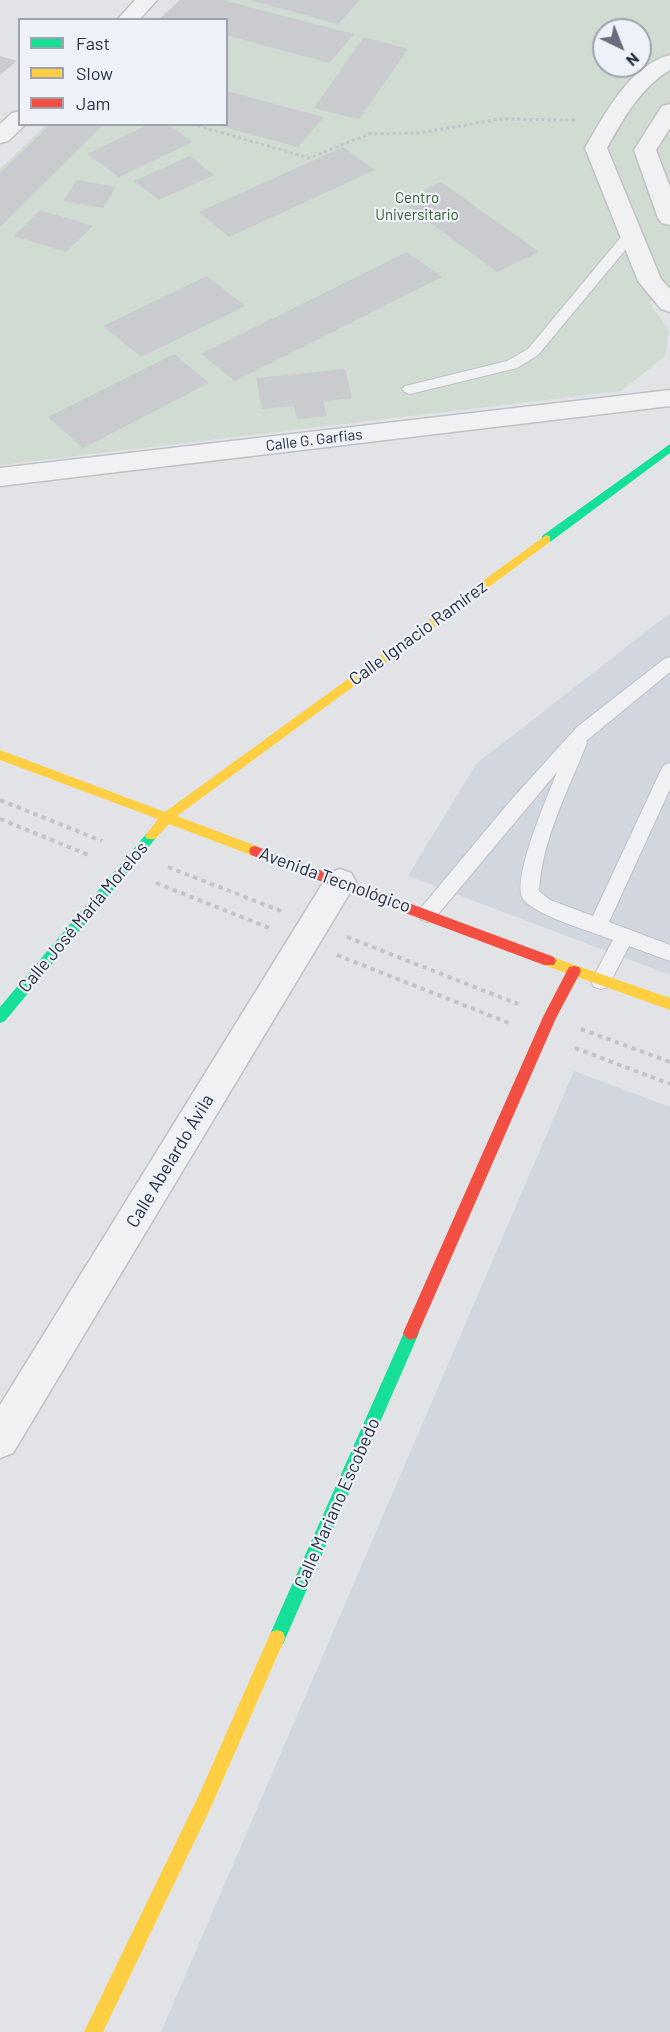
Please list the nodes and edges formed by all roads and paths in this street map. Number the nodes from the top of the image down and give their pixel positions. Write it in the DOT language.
graph roads {
  1 [pos="147,0"];
  2 [pos="128,18"];
  3 [pos="670,61"];
  4 [pos="670,111"];
  5 [pos="18,120"];
  6 [pos="611,120"];
  7 [pos="199,126"];
  8 [pos="0,136"];
  9 [pos="670,218"];
  10 [pos="670,228"];
  11 [pos="631,234"];
  12 [pos="670,304"];
  13 [pos="670,376"];
  14 [pos="410,389"];
  15 [pos="670,398"];
  16 [pos="628,402"];
  17 [pos="670,448"];
  18 [pos="0,477"];
  19 [pos="670,663"];
  20 [pos="583,732"];
  21 [pos="0,755"];
  22 [pos="670,770"];
  23 [pos="167,817"];
  24 [pos="340,882"];
  25 [pos="426,914"];
  26 [pos="598,926"];
  27 [pos="624,936"];
  28 [pos="670,953"];
  29 [pos="574,971"];
  30 [pos="601,981"];
  31 [pos="670,1004"];
  32 [pos="0,1017"];
  33 [pos="0,1440"];
  34 [pos="93,2032"];
  1 -- 2 [label="street"];
  3 -- 6 [label="street"];
  4 -- 9 [label="street"];
  5 -- 8 [label="street"];
  6 -- 7 [label="path"];
  6 -- 11 [label="street"];
  10 -- 11 [label="street"];
  11 -- 12 [label="street"];
  11 -- 14 [label="lane"];
  13 -- 16 [label="street, Calle G. Garfias"];
  15 -- 16 [label="street, Calle G. Garfias"];
  16 -- 18 [label="street, Calle G. Garfias"];
  17 -- 23 [label="street, Calle Ignacio Ramírez"];
  19 -- 20 [label="lane"];
  20 -- 25 [label="lane"];
  20 -- 26 [label="lane"];
  21 -- 23 [label="street, Avenida Tecnológico"];
  22 -- 26 [label="lane"];
  23 -- 24 [label="street, Avenida Tecnológico"];
  23 -- 32 [label="street, Calle José María Morelos"];
  24 -- 25 [label="street, Avenida Tecnológico"];
  24 -- 33 [label="street, Calle Abelardo Ávila"];
  25 -- 29 [label="street, Avenida Tecnológico"];
  26 -- 27 [label="lane"];
  27 -- 28 [label="lane"];
  27 -- 30 [label="lane"];
  29 -- 30 [label="street, Avenida Tecnológico"];
  29 -- 34 [label="street, Calle Mariano Escobedo"];
  30 -- 31 [label="street, Avenida Tecnológico"];
}
